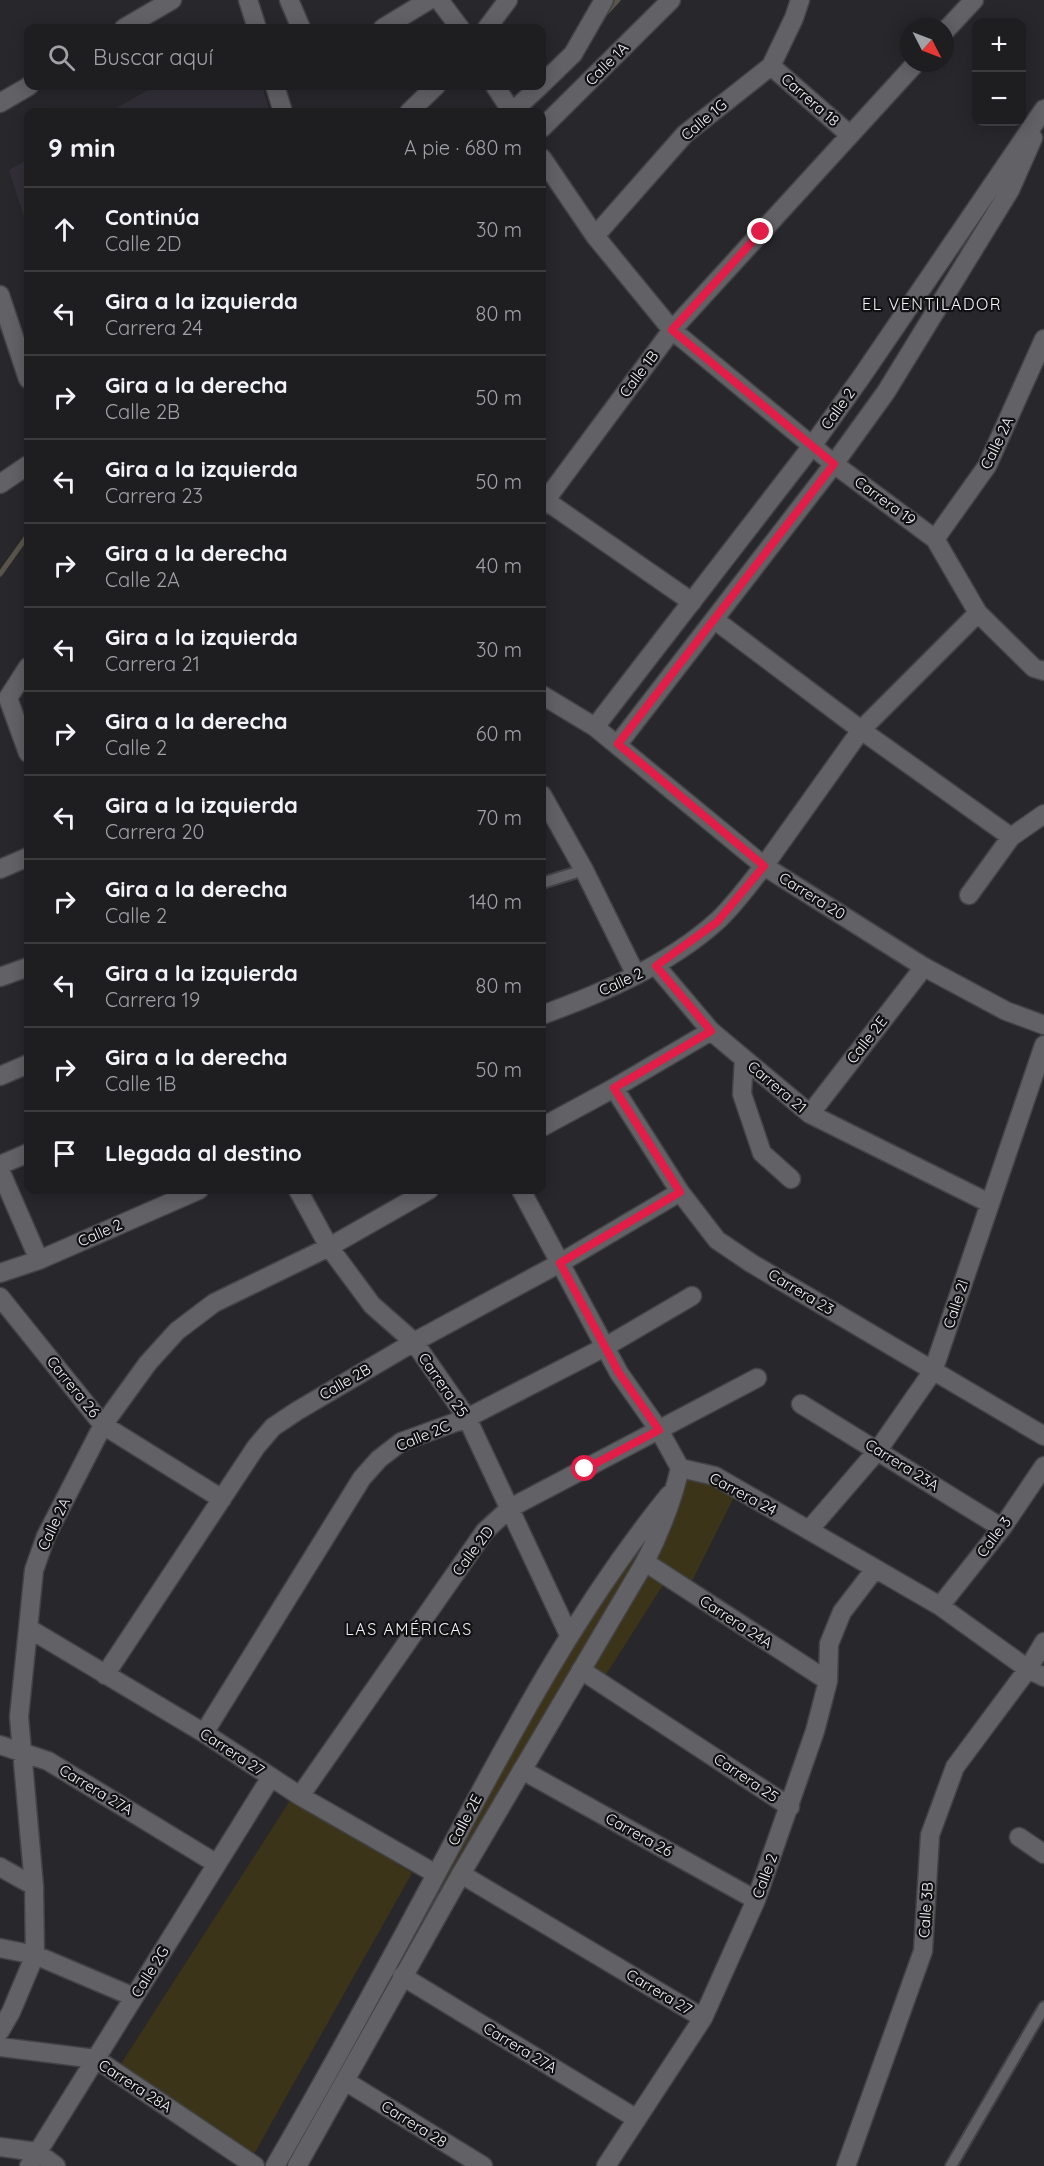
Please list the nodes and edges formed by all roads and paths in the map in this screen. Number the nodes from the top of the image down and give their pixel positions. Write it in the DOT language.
graph roads {
  1 [pos="172,0"];
  2 [pos="248,0"];
  3 [pos="289,0"];
  4 [pos="429,0"];
  5 [pos="439,0"];
  6 [pos="508,0"];
  7 [pos="671,0"];
  8 [pos="800,0"];
  9 [pos="974,0"];
  10 [pos="601,6"];
  11 [pos="954,21"];
  12 [pos="131,24"];
  13 [pos="256,24"];
  14 [pos="299,24"];
  15 [pos="390,24"];
  16 [pos="457,24"];
  17 [pos="490,24"];
  18 [pos="771,66"];
  19 [pos="908,72"];
  20 [pos="546,80"];
  21 [pos="24,89"];
  22 [pos="280,90"];
  23 [pos="432,90"];
  24 [pos="498,90"];
  25 [pos="536,90"];
  26 [pos="0,103"];
  27 [pos="282,108"];
  28 [pos="413,108"];
  29 [pos="509,108"];
  30 [pos="516,108"];
  31 [pos="1044,111"];
  32 [pos="546,124"];
  33 [pos="850,135"];
  34 [pos="546,164"];
  35 [pos="596,236"];
  36 [pos="0,295"];
  37 [pos="672,330"];
  38 [pos="5,331"];
  39 [pos="1044,339"];
  40 [pos="24,371"];
  41 [pos="812,446"];
  42 [pos="834,464"];
  43 [pos="24,468"];
  44 [pos="0,484"];
  45 [pos="546,497"];
  46 [pos="546,503"];
  47 [pos="935,538"];
  48 [pos="692,602"];
  49 [pos="978,613"];
  50 [pos="715,620"];
  51 [pos="1044,671"];
  52 [pos="24,674"];
  53 [pos="546,697"];
  54 [pos="595,727"];
  55 [pos="861,730"];
  56 [pos="24,742"];
  57 [pos="618,744"];
  58 [pos="546,802"];
  59 [pos="1044,814"];
  60 [pos="1011,837"];
  61 [pos="24,859"];
  62 [pos="764,866"];
  63 [pos="0,869"];
  64 [pos="584,870"];
  65 [pos="546,882"];
  66 [pos="969,895"];
  67 [pos="656,966"];
  68 [pos="924,967"];
  69 [pos="24,968"];
  70 [pos="636,975"];
  71 [pos="0,977"];
  72 [pos="546,1014"];
  73 [pos="1044,1026"];
  74 [pos="711,1031"];
  75 [pos="1044,1045"];
  76 [pos="744,1059"];
  77 [pos="24,1066"];
  78 [pos="0,1076"];
  79 [pos="614,1088"];
  80 [pos="810,1114"];
  81 [pos="546,1124"];
  82 [pos="24,1156"];
  83 [pos="0,1165"];
  84 [pos="0,1170"];
  85 [pos="791,1179"];
  86 [pos="680,1192"];
  87 [pos="190,1194"];
  88 [pos="300,1194"];
  89 [pos="422,1194"];
  90 [pos="523,1194"];
  91 [pos="990,1203"];
  92 [pos="329,1247"];
  93 [pos="39,1260"];
  94 [pos="560,1263"];
  95 [pos="0,1273"];
  96 [pos="692,1296"];
  97 [pos="0,1297"];
  98 [pos="414,1342"];
  99 [pos="605,1347"];
  100 [pos="933,1371"];
  101 [pos="757,1378"];
  102 [pos="801,1404"];
  103 [pos="468,1418"];
  104 [pos="103,1425"];
  105 [pos="659,1430"];
  106 [pos="1044,1436"];
  107 [pos="878,1450"];
  108 [pos="1044,1466"];
  109 [pos="680,1468"];
  110 [pos="676,1487"];
  111 [pos="222,1499"];
  112 [pos="510,1508"];
  113 [pos="1002,1528"];
  114 [pos="809,1530"];
  115 [pos="645,1562"];
  116 [pos="875,1569"];
  117 [pos="940,1606"];
  118 [pos="28,1628"];
  119 [pos="569,1635"];
  120 [pos="1044,1642"];
  121 [pos="581,1670"];
  122 [pos="1036,1673"];
  123 [pos="105,1676"];
  124 [pos="828,1681"];
  125 [pos="204,1733"];
  126 [pos="0,1745"];
  127 [pos="21,1752"];
  128 [pos="522,1770"];
  129 [pos="271,1777"];
  130 [pos="300,1796"];
  131 [pos="790,1807"];
  132 [pos="1019,1837"];
  133 [pos="1044,1854"];
  134 [pos="217,1864"];
  135 [pos="0,1867"];
  136 [pos="436,1874"];
  137 [pos="461,1874"];
  138 [pos="34,1886"];
  139 [pos="756,1900"];
  140 [pos="0,1948"];
  141 [pos="35,1955"];
  142 [pos="402,1976"];
  143 [pos="134,1997"];
  144 [pos="1044,2007"];
  145 [pos="703,2018"];
  146 [pos="0,2031"];
  147 [pos="0,2047"];
  148 [pos="96,2059"];
  149 [pos="345,2081"];
  150 [pos="637,2119"];
  151 [pos="0,2147"];
  152 [pos="33,2159"];
  153 [pos="56,2166"];
  154 [pos="255,2166"];
  155 [pos="275,2166"];
  156 [pos="297,2166"];
  157 [pos="483,2166"];
  158 [pos="606,2166"];
  159 [pos="846,2166"];
  160 [pos="951,2166"];
  1 -- 12 [label="street"];
  2 -- 13 [label="street"];
  3 -- 14 [label="street"];
  4 -- 15 [label="street"];
  5 -- 16 [label="street"];
  6 -- 17 [label="street"];
  7 -- 32 [label="street, Calle 1A"];
  8 -- 18 [label="street, Calle 1G"];
  9 -- 11 [label="street"];
  10 -- 20 [label="street"];
  18 -- 33 [label="street, Carrera 18"];
  18 -- 35 [label="street, Calle 1G"];
  19 -- 33 [label="street, Calle 1B"];
  21 -- 26 [label="street"];
  22 -- 27 [label="street"];
  23 -- 28 [label="street"];
  24 -- 29 [label="street"];
  25 -- 30 [label="street"];
  31 -- 41 [label="street, Calle 2"];
  31 -- 42 [label="street, Calle 2"];
  33 -- 37 [label="street, Calle 1B"];
  34 -- 35 [label="street, Carrera 19"];
  35 -- 37 [label="street, Carrera 19"];
  36 -- 38 [label="street"];
  37 -- 41 [label="street, Carrera 19"];
  37 -- 45 [label="street, Calle 1B"];
  38 -- 40 [label="street"];
  39 -- 47 [label="street, Calle 2A"];
  41 -- 42 [label="street, Carrera 19"];
  41 -- 48 [label="street, Calle 2"];
  42 -- 47 [label="street, Carrera 19"];
  42 -- 50 [label="street, Calle 2"];
  43 -- 44 [label="street"];
  46 -- 48 [label="street"];
  47 -- 49 [label="street, Carrera 19"];
  48 -- 54 [label="street, Calle 2"];
  49 -- 51 [label="street, Carrera 19"];
  49 -- 55 [label="street, Calle 2"];
  50 -- 55 [label="street"];
  50 -- 57 [label="street, Calle 2"];
  52 -- 56 [label="street"];
  53 -- 54 [label="street, Carrera 20"];
  54 -- 57 [label="street, Carrera 20"];
  55 -- 60 [label="street"];
  55 -- 62 [label="street, Calle 2"];
  57 -- 62 [label="street, Carrera 20"];
  58 -- 64 [label="street"];
  59 -- 60 [label="street"];
  60 -- 66 [label="street"];
  61 -- 63 [label="street"];
  62 -- 67 [label="street, Calle 2"];
  62 -- 68 [label="street, Carrera 20"];
  64 -- 65 [label="lane"];
  64 -- 70 [label="street"];
  67 -- 70 [label="street, Calle 2"];
  67 -- 74 [label="street, Carrera 21"];
  68 -- 73 [label="street, Carrera 20"];
  68 -- 80 [label="street, Calle 2E"];
  69 -- 71 [label="street"];
  70 -- 72 [label="street, Calle 2"];
  74 -- 76 [label="street, Carrera 21"];
  74 -- 79 [label="street"];
  75 -- 91 [label="street, Calle 2I"];
  76 -- 80 [label="street, Carrera 21"];
  76 -- 85 [label="street"];
  77 -- 78 [label="street"];
  79 -- 81 [label="street"];
  79 -- 86 [label="street, Carrera 23"];
  80 -- 91 [label="street, Carrera 21"];
  82 -- 83 [label="street"];
  84 -- 93 [label="street"];
  86 -- 94 [label="street, Calle 2B"];
  86 -- 100 [label="street, Carrera 23"];
  87 -- 93 [label="street, Calle 2"];
  88 -- 92 [label="street, Carrera 25"];
  89 -- 92 [label="street, Calle 2A"];
  90 -- 94 [label="street"];
  91 -- 100 [label="street, Calle 2I"];
  92 -- 98 [label="street, Carrera 25"];
  92 -- 104 [label="street, Calle 2A"];
  93 -- 95 [label="street, Calle 2"];
  94 -- 98 [label="street, Calle 2B"];
  94 -- 99 [label="street"];
  96 -- 99 [label="street, Calle 2C"];
  97 -- 104 [label="street, Carrera 26"];
  98 -- 103 [label="street, Carrera 25"];
  98 -- 111 [label="street, Calle 2B"];
  99 -- 103 [label="street, Calle 2C"];
  99 -- 105 [label="street"];
  100 -- 106 [label="street, Carrera 23"];
  100 -- 107 [label="street, Calle 2I"];
  101 -- 105 [label="street, Calle 2D"];
  102 -- 107 [label="street, Carrera 23A"];
  103 -- 112 [label="street, Carrera 25"];
  103 -- 125 [label="street, Calle 2C"];
  104 -- 111 [label="street, Carrera 26"];
  104 -- 118 [label="street, Calle 2A"];
  105 -- 109 [label="street"];
  105 -- 112 [label="street, Calle 2D"];
  107 -- 113 [label="street, Carrera 23A"];
  107 -- 114 [label="street, Calle 2I"];
  108 -- 113 [label="street, Calle 3"];
  109 -- 110 [label="street, Calle 2E"];
  109 -- 114 [label="street, Carrera 24"];
  110 -- 115 [label="street, Calle 2E"];
  110 -- 119 [label="street, Calle 2E"];
  111 -- 123 [label="street, Calle 2B"];
  112 -- 119 [label="street, Carrera 25"];
  112 -- 130 [label="street, Calle 2D"];
  113 -- 117 [label="street, Calle 3"];
  114 -- 116 [label="street, Carrera 24"];
  115 -- 121 [label="street, Calle 2E"];
  115 -- 124 [label="street, Carrera 24A"];
  116 -- 117 [label="street, Carrera 24"];
  116 -- 124 [label="street, Calle 2"];
  117 -- 122 [label="street, Carrera 24"];
  118 -- 123 [label="street, Carrera 27"];
  118 -- 127 [label="street, Calle 2A"];
  119 -- 136 [label="street, Calle 2E"];
  120 -- 122 [label="street"];
  121 -- 128 [label="street, Calle 2E"];
  121 -- 131 [label="street, Carrera 25"];
  122 -- 159 [label="street, Calle 3B"];
  123 -- 125 [label="street, Carrera 27"];
  124 -- 131 [label="street, Calle 2"];
  125 -- 129 [label="street, Carrera 27"];
  126 -- 127 [label="street, Carrera 27A"];
  127 -- 134 [label="street, Carrera 27A"];
  127 -- 138 [label="street, Calle 2A"];
  128 -- 137 [label="street, Calle 2E"];
  128 -- 139 [label="street, Carrera 26"];
  129 -- 130 [label="street, Carrera 27"];
  129 -- 134 [label="street, Calle 2G"];
  130 -- 136 [label="street, Carrera 27"];
  131 -- 139 [label="street, Calle 2"];
  132 -- 133 [label="street"];
  134 -- 143 [label="street, Calle 2G"];
  135 -- 138 [label="street"];
  136 -- 155 [label="street, Calle 2E"];
  137 -- 142 [label="street, Calle 2E"];
  137 -- 145 [label="street, Carrera 27"];
  138 -- 141 [label="street, Calle 2A"];
  139 -- 145 [label="street, Calle 2"];
  140 -- 141 [label="street"];
  141 -- 143 [label="street"];
  141 -- 146 [label="street, Calle 2A"];
  142 -- 149 [label="street, Calle 2E"];
  142 -- 150 [label="street, Carrera 27A"];
  143 -- 148 [label="street, Calle 2G"];
  144 -- 160 [label="lane"];
  145 -- 150 [label="street, Calle 2"];
  147 -- 148 [label="street, Carrera 28A"];
  148 -- 152 [label="street, Calle 2G"];
  148 -- 154 [label="street, Carrera 28A"];
  149 -- 156 [label="street, Calle 2E"];
  149 -- 157 [label="street, Carrera 28"];
  150 -- 158 [label="street, Calle 2"];
  151 -- 152 [label="street"];
  152 -- 153 [label="street"];
}
